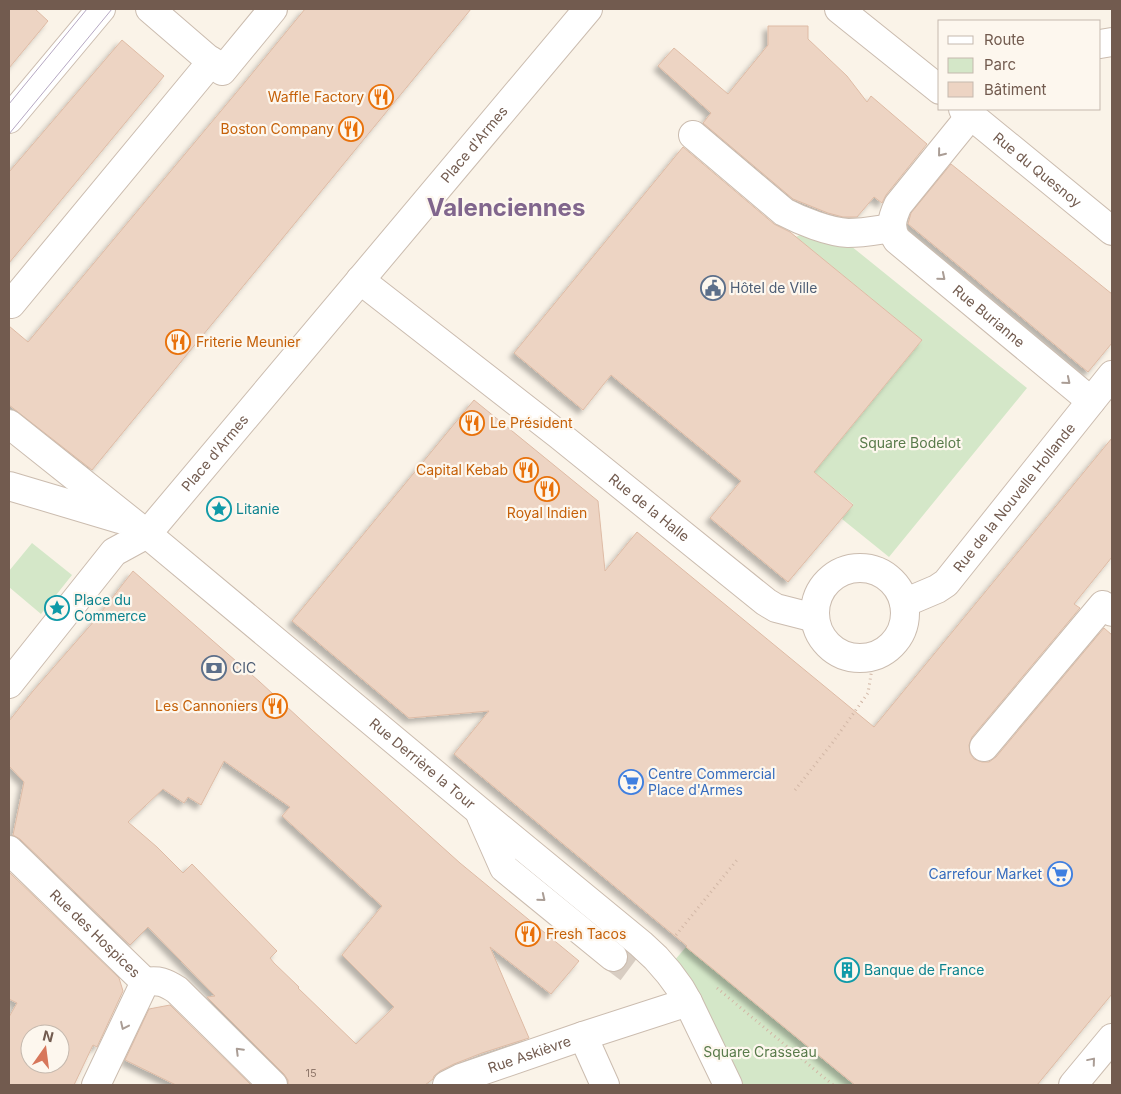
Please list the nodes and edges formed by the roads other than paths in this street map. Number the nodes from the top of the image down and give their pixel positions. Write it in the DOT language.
graph roads {
  1 [pos="101,9"];
  2 [pos="150,9"];
  3 [pos="273,9"];
  4 [pos="588,9"];
  5 [pos="839,9"];
  6 [pos="217,66"];
  7 [pos="938,88"];
  8 [pos="967,112"];
  9 [pos="9,119"];
  10 [pos="693,135"];
  11 [pos="892,228"];
  12 [pos="1112,231"];
  13 [pos="360,280"];
  14 [pos="11,304"];
  15 [pos="1112,375"];
  16 [pos="1091,401"];
  17 [pos="9,424"];
  18 [pos="9,486"];
  19 [pos="147,534"];
  20 [pos="904,603"];
  21 [pos="1112,612"];
  22 [pos="815,618"];
  23 [pos="11,676"];
  24 [pos="984,747"];
  25 [pos="478,810"];
  26 [pos="9,850"];
  27 [pos="613,956"];
  28 [pos="144,982"];
  29 [pos="688,1002"];
  30 [pos="583,1036"];
  31 [pos="1112,1038"];
  32 [pos="96,1085"];
  33 [pos="273,1085"];
  34 [pos="447,1085"];
  35 [pos="605,1085"];
  36 [pos="728,1085"];
  37 [pos="1073,1085"];
  1 -- 9 [label="street"];
  2 -- 6 [label="street"];
  3 -- 6 [label="street"];
  4 -- 13 [label="street, Place d'Armes"];
  5 -- 7 [label="street"];
  6 -- 14 [label="street"];
  8 -- 11 [label="street, one-way"];
  8 -- 12 [label="street, Rue du Quesnoy"];
  10 -- 11 [label="street"];
  11 -- 16 [label="street, Rue Burianne, one-way"];
  13 -- 19 [label="street, Place d'Armes"];
  13 -- 22 [label="street, Rue de la Halle"];
  15 -- 16 [label="street, Rue de la Nouvelle Hollande"];
  16 -- 20 [label="street, Rue de la Nouvelle Hollande"];
  17 -- 19 [label="street"];
  18 -- 19 [label="street"];
  19 -- 23 [label="street"];
  19 -- 25 [label="street, Rue Derrière la Tour"];
  20 -- 22 [label="street"];
  20 -- 22 [label="street"];
  21 -- 24 [label="street"];
  25 -- 27 [label="street, one-way"];
  25 -- 29 [label="street, Rue Derrière la Tour"];
  26 -- 28 [label="street, Rue des Hospices"];
  28 -- 32 [label="street, one-way"];
  33 -- 28 [label="street, Rue des Hospices, one-way"];
  29 -- 30 [label="street, Rue Askièvre"];
  29 -- 36 [label="street"];
  30 -- 34 [label="street, Rue Askièvre"];
  30 -- 35 [label="street"];
  37 -- 31 [label="street, one-way"];
}
